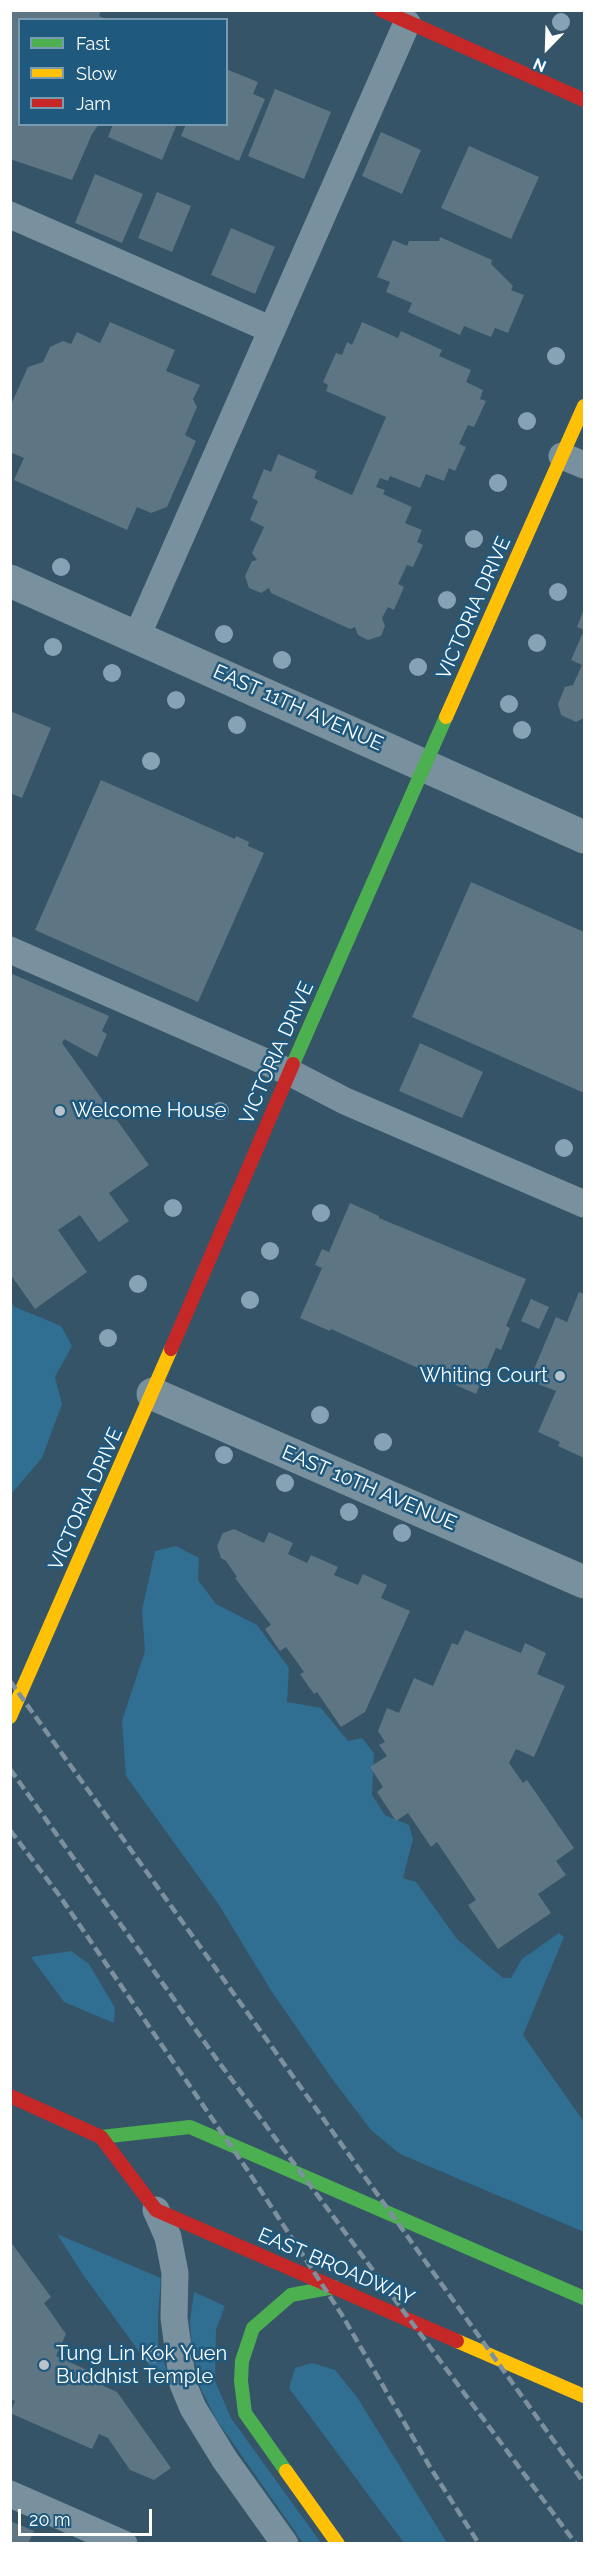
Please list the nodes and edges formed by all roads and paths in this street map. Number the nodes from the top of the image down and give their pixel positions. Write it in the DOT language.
graph roads {
  1 [pos="391,14"];
  2 [pos="585,100"];
  3 [pos="10,215"];
  4 [pos="272,330"];
  5 [pos="585,406"];
  6 [pos="574,461"];
  7 [pos="10,581"];
  8 [pos="138,636"];
  9 [pos="425,765"];
  10 [pos="585,837"];
  11 [pos="10,950"];
  12 [pos="291,1073"];
  13 [pos="585,1204"];
  14 [pos="153,1394"];
  15 [pos="585,1582"];
  16 [pos="10,1717"];
  17 [pos="10,2096"];
  18 [pos="101,2137"];
  19 [pos="156,2210"];
  20 [pos="334,2287"];
  21 [pos="585,2298"];
  22 [pos="585,2396"];
  23 [pos="10,2494"];
  24 [pos="124,2544"];
  25 [pos="285,2544"];
  26 [pos="338,2544"];
  1 -- 2 [label="street"];
  1 -- 4 [label="lane"];
  3 -- 4 [label="lane"];
  4 -- 8 [label="lane"];
  5 -- 6 [label="street, VICTORIA DRIVE"];
  6 -- 9 [label="street, VICTORIA DRIVE"];
  7 -- 8 [label="street, EAST 11TH AVENUE"];
  8 -- 9 [label="street, EAST 11TH AVENUE"];
  9 -- 10 [label="street, EAST 11TH AVENUE"];
  9 -- 12 [label="street, VICTORIA DRIVE"];
  11 -- 12 [label="lane"];
  12 -- 13 [label="lane"];
  12 -- 14 [label="street, VICTORIA DRIVE"];
  14 -- 15 [label="street, EAST 10TH AVENUE"];
  14 -- 16 [label="street, VICTORIA DRIVE"];
  17 -- 18 [label="street, EAST BROADWAY"];
  18 -- 19 [label="street, EAST BROADWAY"];
  18 -- 21 [label="street, EAST BROADWAY"];
  19 -- 20 [label="street, EAST BROADWAY"];
  19 -- 25 [label="lane"];
  20 -- 22 [label="street, EAST BROADWAY"];
  20 -- 26 [label="street"];
  23 -- 24 [label="lane"];
}
